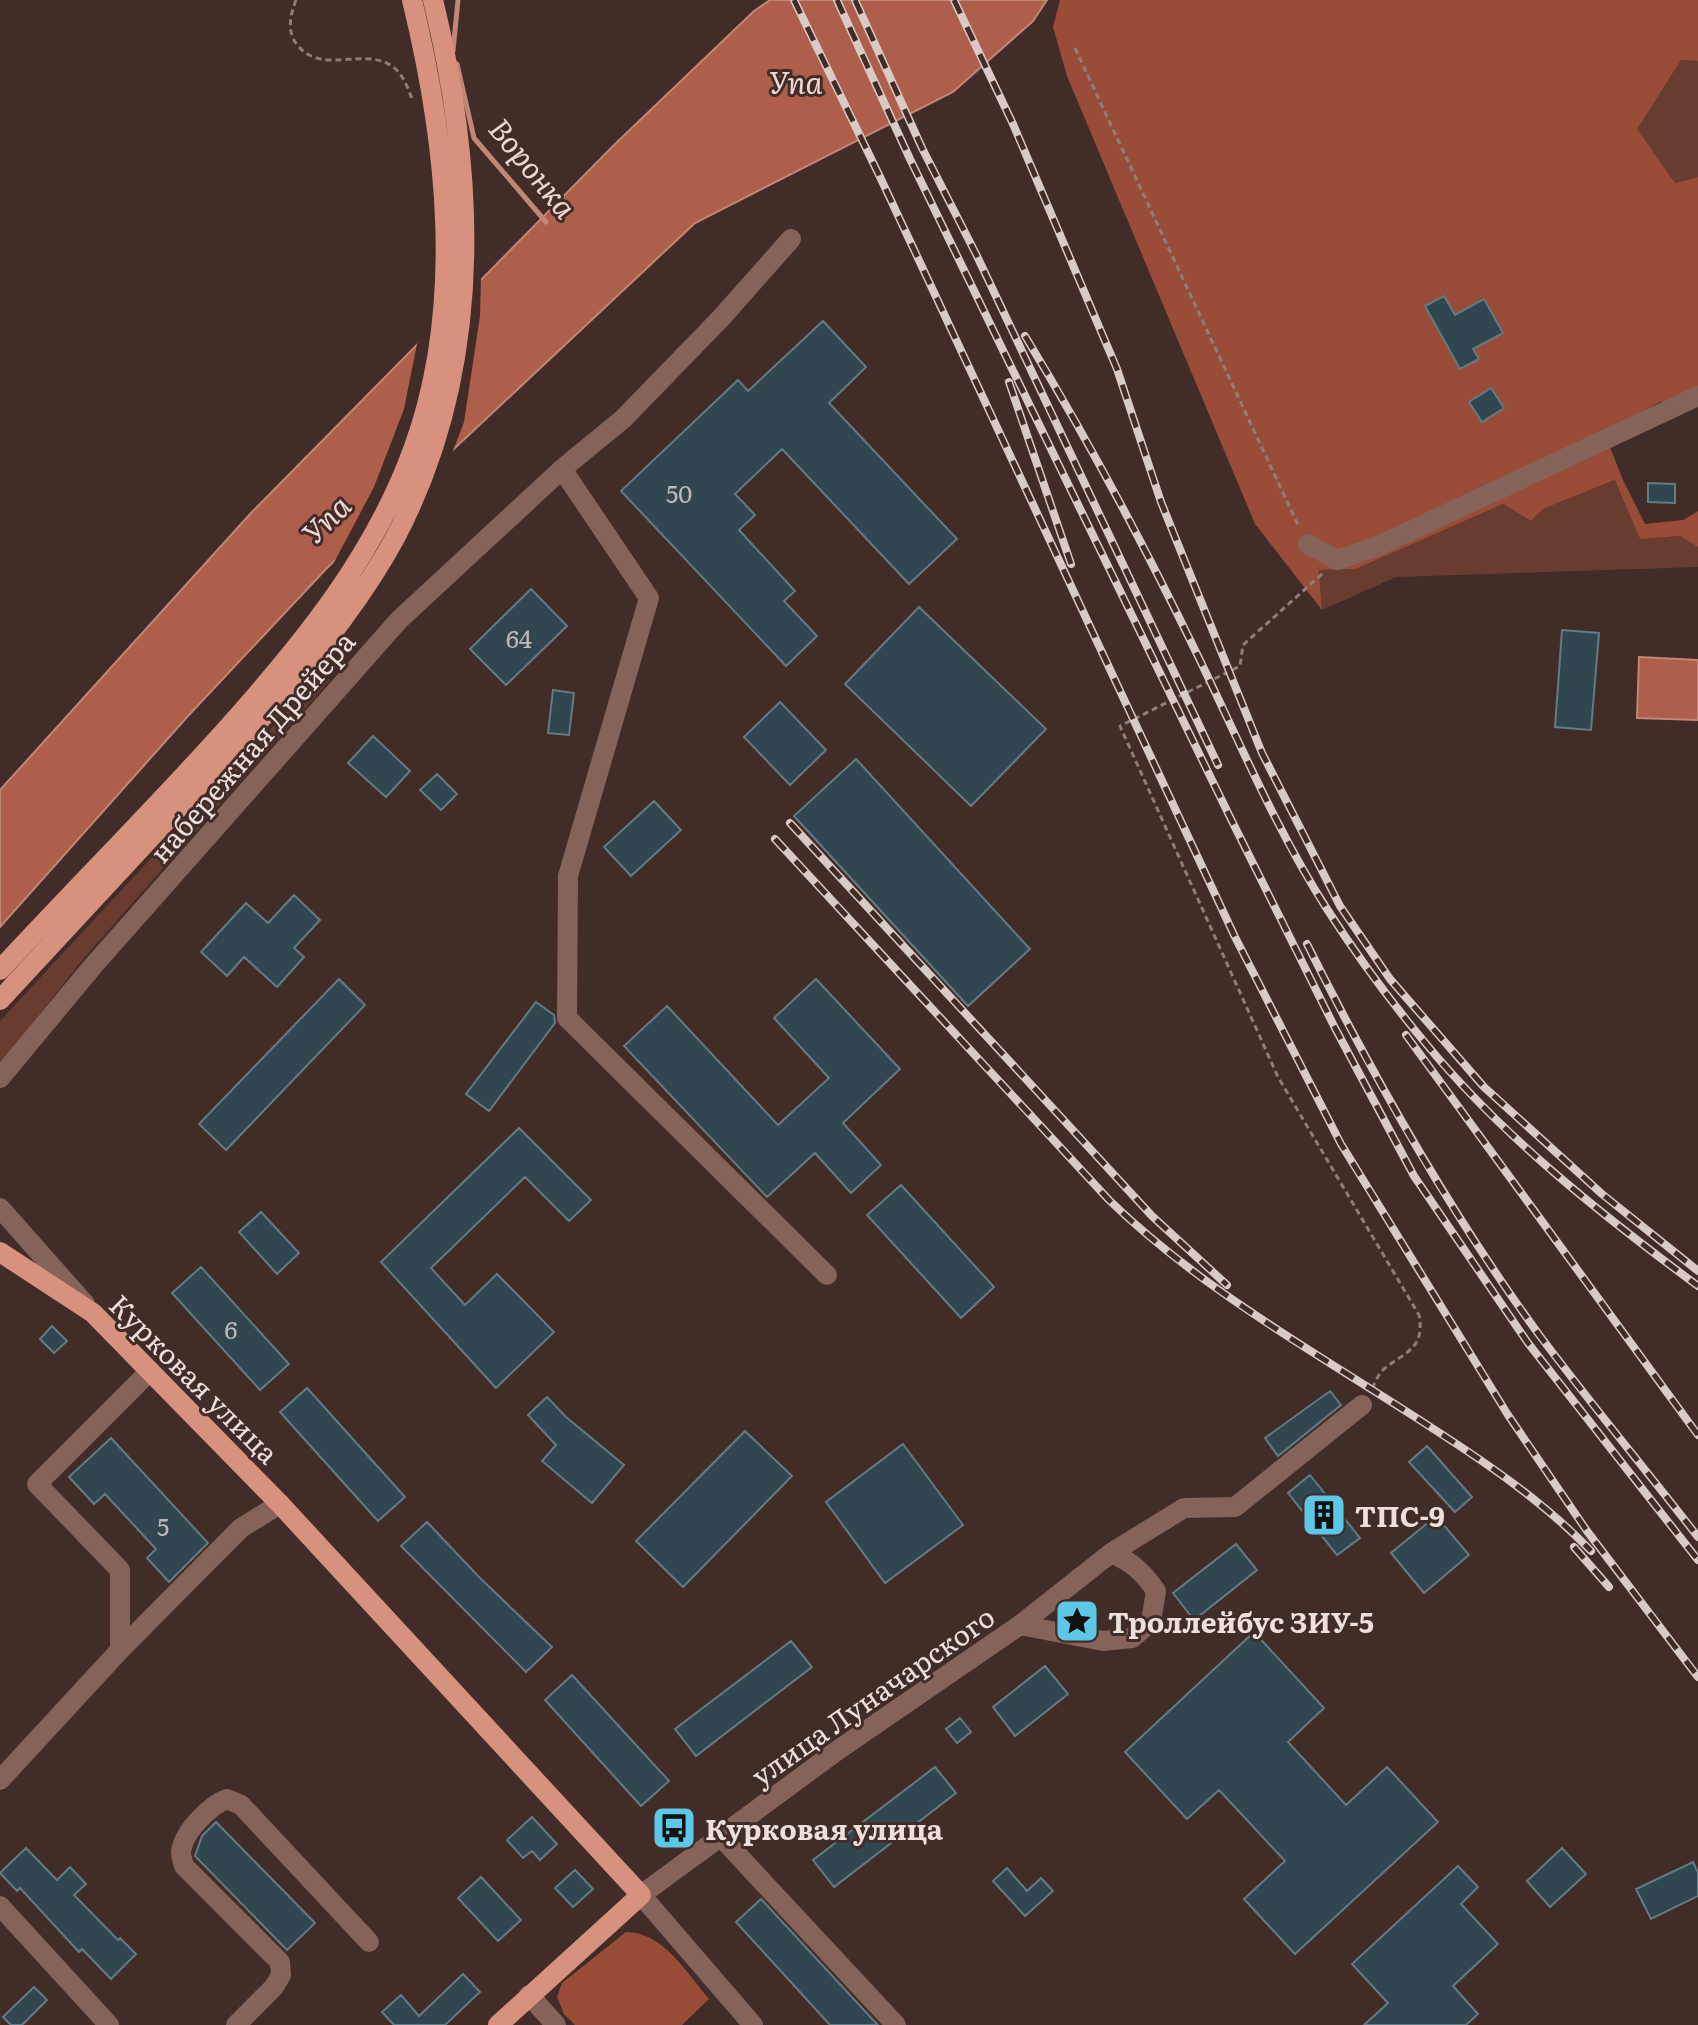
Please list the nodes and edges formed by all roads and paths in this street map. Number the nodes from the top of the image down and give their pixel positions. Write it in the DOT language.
graph roads {
  1 [pos="296,0"];
  2 [pos="412,0"];
  3 [pos="433,0"];
  4 [pos="1075,48"];
  5 [pos="413,104"];
  6 [pos="791,239"];
  7 [pos="1698,396"];
  8 [pos="562,469"];
  9 [pos="1308,544"];
  10 [pos="1337,560"];
  11 [pos="274,690"];
  12 [pos="0,970"];
  13 [pos="0,1000"];
  14 [pos="0,1078"];
  15 [pos="0,1208"];
  16 [pos="0,1252"];
  17 [pos="827,1275"];
  18 [pos="93,1313"];
  19 [pos="150,1371"];
  20 [pos="1362,1405"];
  21 [pos="280,1504"];
  22 [pos="1111,1553"];
  23 [pos="1020,1625"];
  24 [pos="120,1650"];
  25 [pos="0,1780"];
  26 [pos="720,1836"];
  27 [pos="641,1895"];
  28 [pos="0,1906"];
  29 [pos="369,1942"];
  30 [pos="529,1995"];
  31 [pos="505,2023"];
  32 [pos="109,2025"];
  33 [pos="236,2025"];
  34 [pos="556,2025"];
  35 [pos="753,2025"];
  36 [pos="896,2025"];
  1 -- 5 [label="path"];
  2 -- 11 [label="main road"];
  3 -- 11 [label="main road"];
  4 -- 9 [label="path"];
  6 -- 8 [label="street, набережная Дрейера"];
  7 -- 10 [label="street"];
  8 -- 14 [label="street, набережная Дрейера"];
  8 -- 17 [label="street"];
  9 -- 10 [label="street"];
  10 -- 20 [label="path"];
  11 -- 12 [label="main road"];
  11 -- 13 [label="main road"];
  15 -- 18 [label="street"];
  16 -- 18 [label="main road, Курковая улица"];
  18 -- 19 [label="main road, Курковая улица"];
  19 -- 21 [label="main road, Курковая улица"];
  19 -- 24 [label="street"];
  20 -- 22 [label="street, улица Луначарского"];
  21 -- 24 [label="street"];
  21 -- 27 [label="main road, Курковая улица"];
  22 -- 23 [label="street, улица Луначарского"];
  22 -- 23 [label="street"];
  23 -- 26 [label="street, улица Луначарского"];
  24 -- 25 [label="street"];
  26 -- 27 [label="street, улица Луначарского"];
  26 -- 36 [label="street"];
  27 -- 30 [label="main road, улица Луначарского"];
  27 -- 35 [label="street, Курковая улица"];
  28 -- 32 [label="street"];
  29 -- 33 [label="street"];
  30 -- 31 [label="main road, улица Луначарского"];
  30 -- 34 [label="street"];
}
